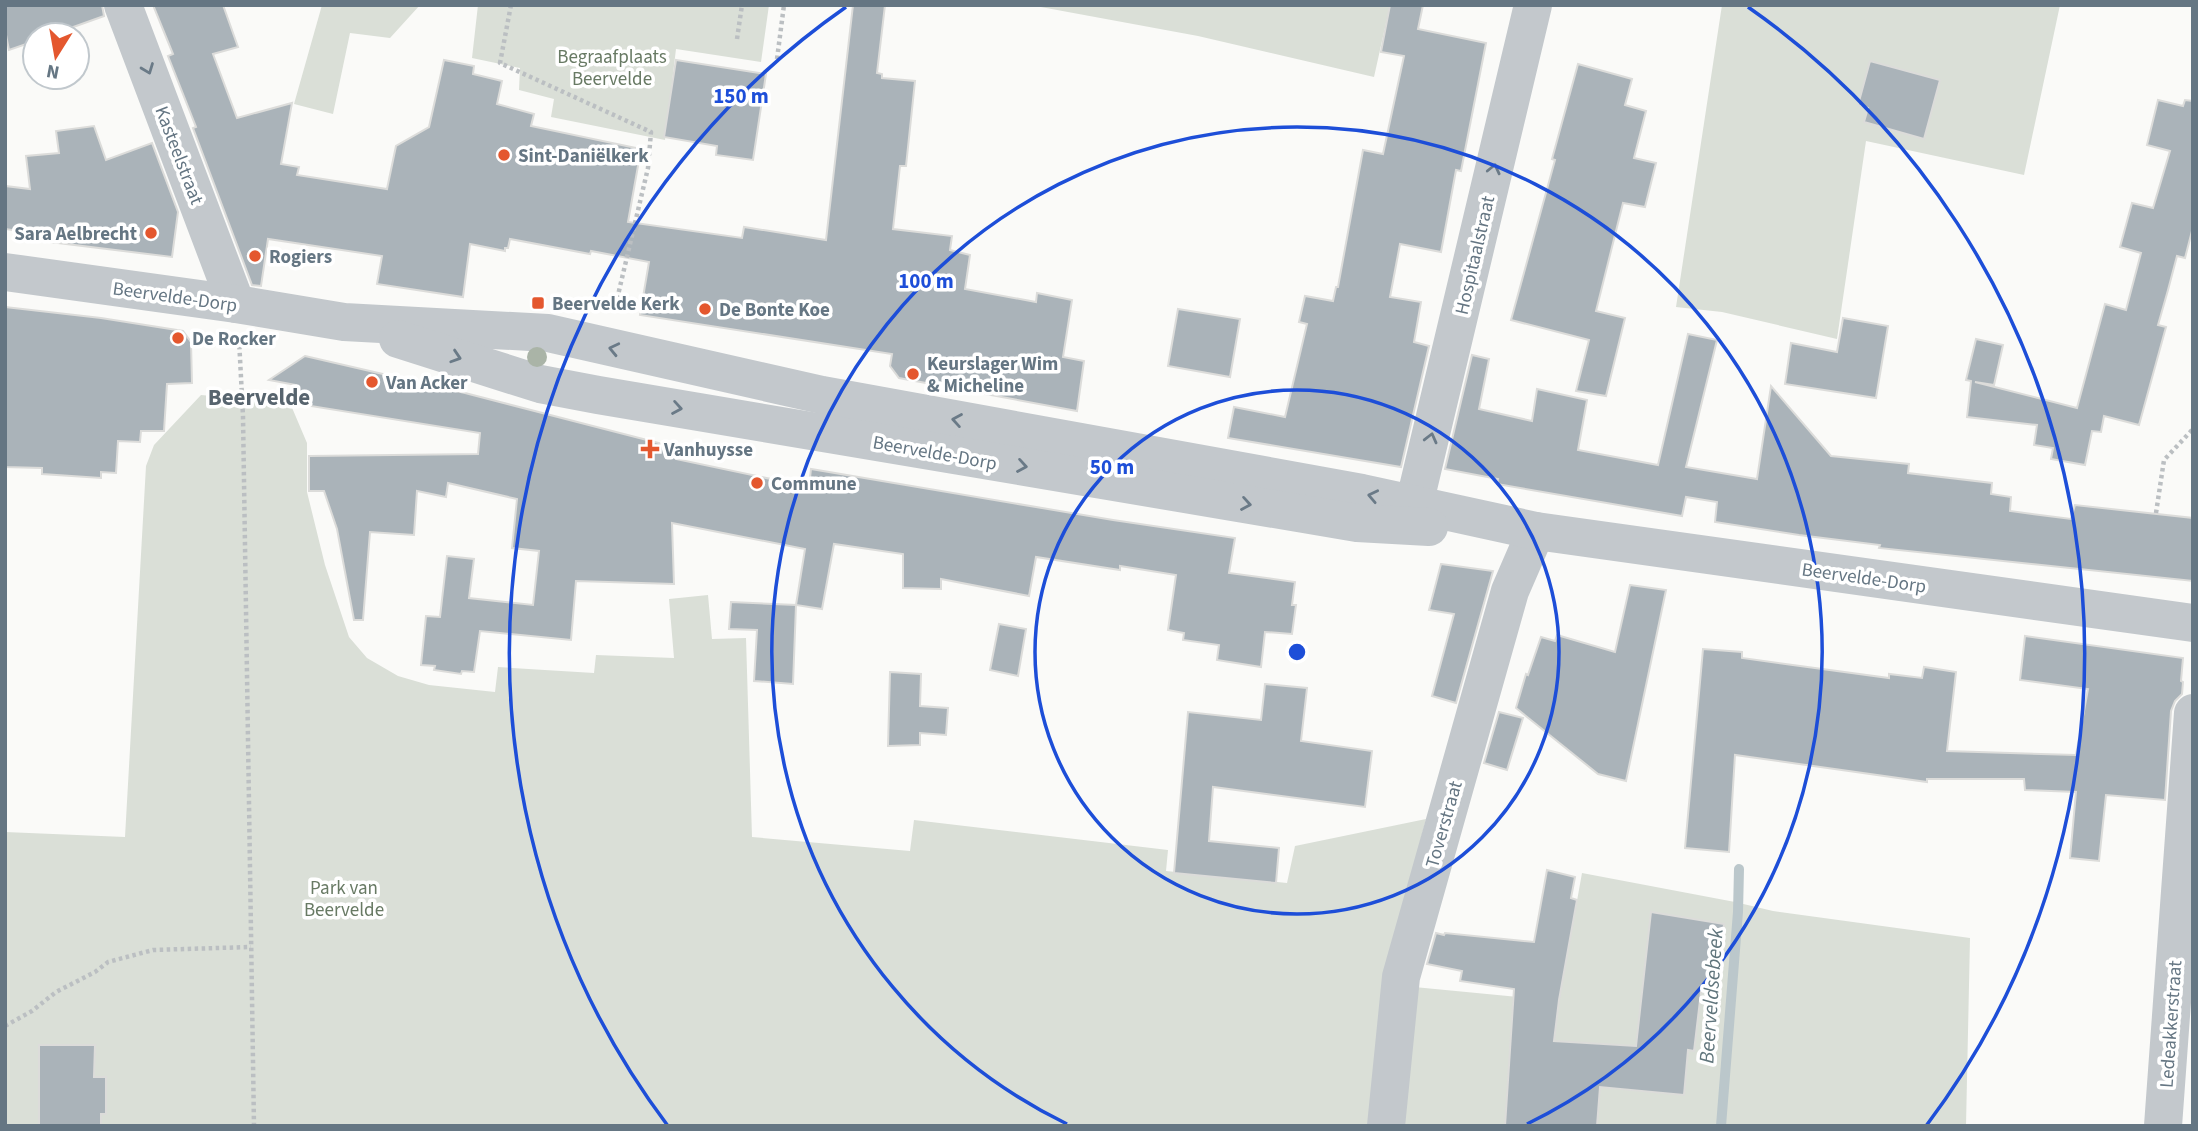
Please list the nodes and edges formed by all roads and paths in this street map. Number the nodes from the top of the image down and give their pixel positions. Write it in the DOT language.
graph roads {
  1 [pos="123,5"];
  2 [pos="511,5"];
  3 [pos="742,5"];
  4 [pos="784,5"];
  5 [pos="1533,5"];
  6 [pos="737,39"];
  7 [pos="777,59"];
  8 [pos="5,272"];
  9 [pos="236,304"];
  10 [pos="344,322"];
  11 [pos="606,347"];
  12 [pos="2193,429"];
  13 [pos="1414,505"];
  14 [pos="2156,513"];
  15 [pos="1536,531"];
  16 [pos="2193,623"];
  17 [pos="2193,713"];
  18 [pos="251,947"];
  19 [pos="5,1026"];
  20 [pos="254,1126"];
  21 [pos="1386,1126"];
  22 [pos="2163,1126"];
  1 -- 9 [label="street, Kasteelstraat, one-way"];
  2 -- 11 [label="path"];
  3 -- 6 [label="path"];
  4 -- 7 [label="path"];
  13 -- 5 [label="street, Hospitaalstraat, one-way"];
  8 -- 9 [label="street, Beervelde-Dorp"];
  9 -- 10 [label="street, Beervelde-Dorp"];
  9 -- 18 [label="path"];
  10 -- 11 [label="street, Beervelde-Dorp"];
  10 -- 15 [label="street, Beervelde-Dorp, one-way"];
  13 -- 11 [label="street, Beervelde-Dorp, one-way"];
  12 -- 14 [label="path"];
  13 -- 15 [label="street, Beervelde-Dorp"];
  15 -- 16 [label="street, Beervelde-Dorp"];
  15 -- 21 [label="street, Toverstraat"];
  17 -- 22 [label="street, Ledeakkerstraat"];
  18 -- 19 [label="path"];
  18 -- 20 [label="path"];
}
